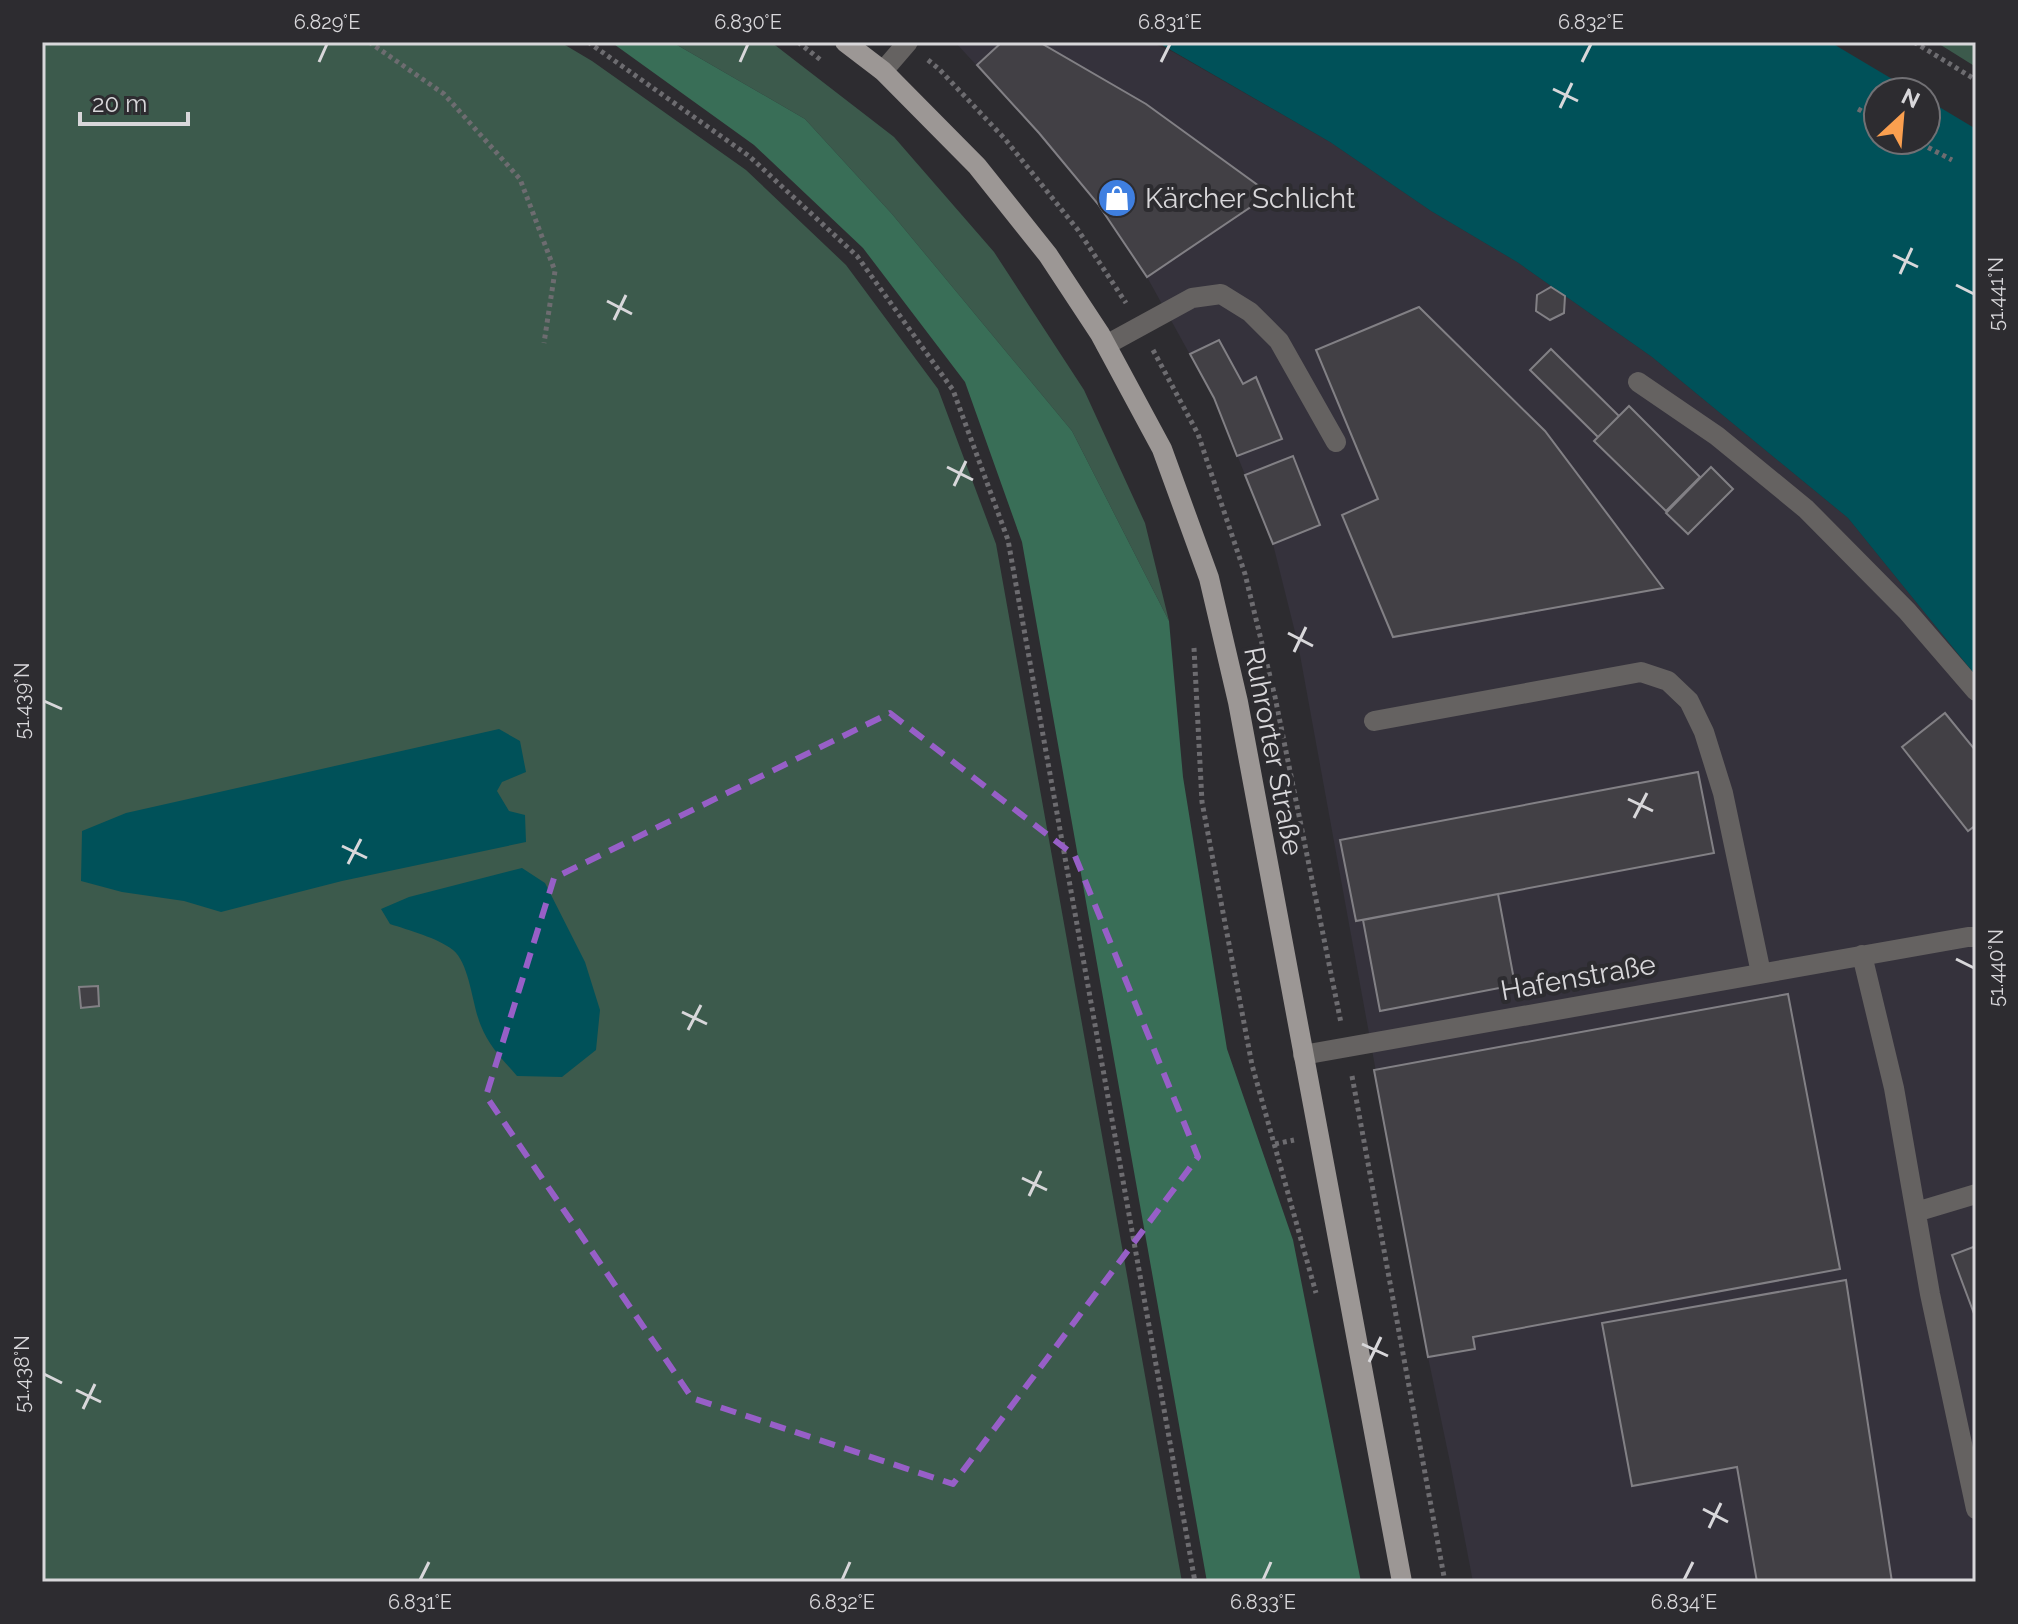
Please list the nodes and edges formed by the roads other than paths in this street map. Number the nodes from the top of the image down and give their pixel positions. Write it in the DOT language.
graph roads {
  1 [pos="845,42"];
  2 [pos="908,42"];
  3 [pos="883,71"];
  4 [pos="1106,345"];
  5 [pos="1638,382"];
  6 [pos="1336,442"];
  7 [pos="1976,691"];
  8 [pos="1374,721"];
  9 [pos="1976,937"];
  10 [pos="1862,955"];
  11 [pos="1761,973"];
  12 [pos="1303,1055"];
  13 [pos="1976,1194"];
  14 [pos="1916,1212"];
  15 [pos="1976,1509"];
  16 [pos="1402,1582"];
  1 -- 3 [label="main road, Ruhrorter Straße"];
  2 -- 3 [label="street"];
  3 -- 4 [label="main road, Ruhrorter Straße"];
  4 -- 6 [label="street"];
  4 -- 12 [label="main road, Ruhrorter Straße"];
  5 -- 7 [label="street"];
  8 -- 11 [label="street"];
  9 -- 10 [label="street, Hafenstraße"];
  10 -- 11 [label="street, Hafenstraße"];
  10 -- 14 [label="street"];
  11 -- 12 [label="street, Hafenstraße"];
  12 -- 16 [label="main road, Ruhrorter Straße"];
  13 -- 14 [label="street"];
  14 -- 15 [label="street"];
}
